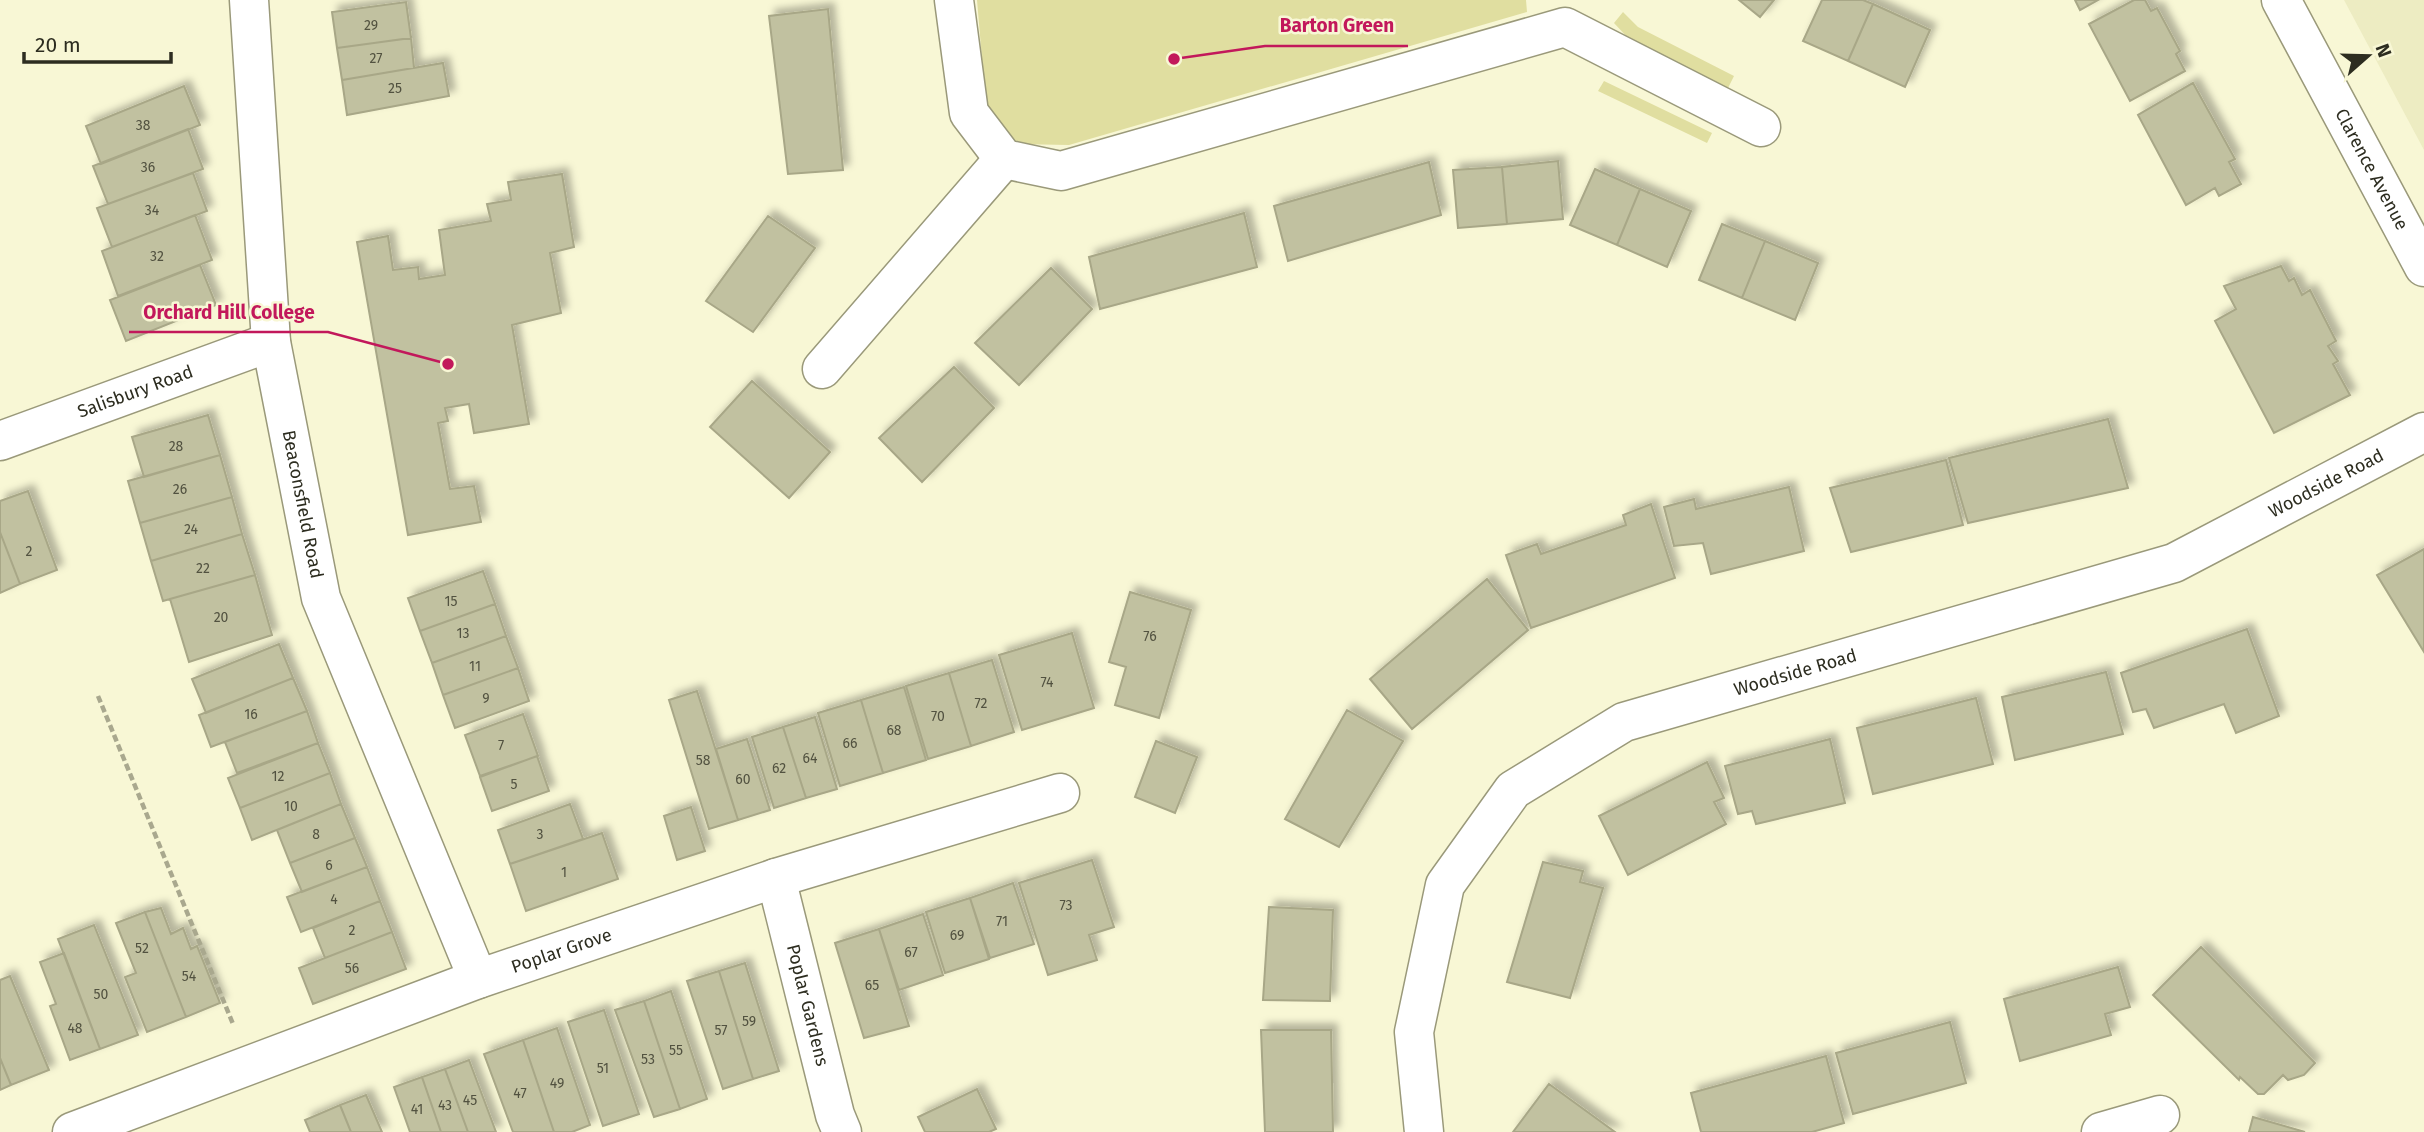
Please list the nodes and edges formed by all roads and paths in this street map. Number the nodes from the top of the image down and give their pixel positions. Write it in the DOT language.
graph roads {
  1 [pos="249,0"];
  2 [pos="954,0"];
  3 [pos="2281,0"];
  4 [pos="1563,14"];
  5 [pos="1761,127"];
  6 [pos="1004,159"];
  7 [pos="2424,267"];
  8 [pos="271,342"];
  9 [pos="821,369"];
  10 [pos="2424,432"];
  11 [pos="0,441"];
  12 [pos="98,696"];
  13 [pos="1060,793"];
  14 [pos="776,878"];
  15 [pos="478,979"];
  16 [pos="249,1064"];
  17 [pos="2160,1115"];
  18 [pos="127,1123"];
  19 [pos="72,1132"];
  20 [pos="842,1132"];
  21 [pos="1424,1132"];
  22 [pos="2101,1132"];
  1 -- 8 [label="street, Beaconsfield Road"];
  2 -- 6 [label="street"];
  3 -- 7 [label="street, Clarence Avenue"];
  4 -- 5 [label="street"];
  4 -- 6 [label="street"];
  6 -- 9 [label="street"];
  8 -- 11 [label="street, Salisbury Road"];
  8 -- 15 [label="street, Beaconsfield Road"];
  10 -- 21 [label="street, Woodside Road"];
  12 -- 16 [label="path"];
  13 -- 14 [label="street, Poplar Grove"];
  14 -- 15 [label="street, Poplar Grove"];
  14 -- 20 [label="street, Poplar Gardens"];
  15 -- 16 [label="street, Poplar Grove"];
  16 -- 18 [label="street, Poplar Grove"];
  17 -- 22 [label="street"];
  18 -- 19 [label="street, Poplar Grove"];
}
